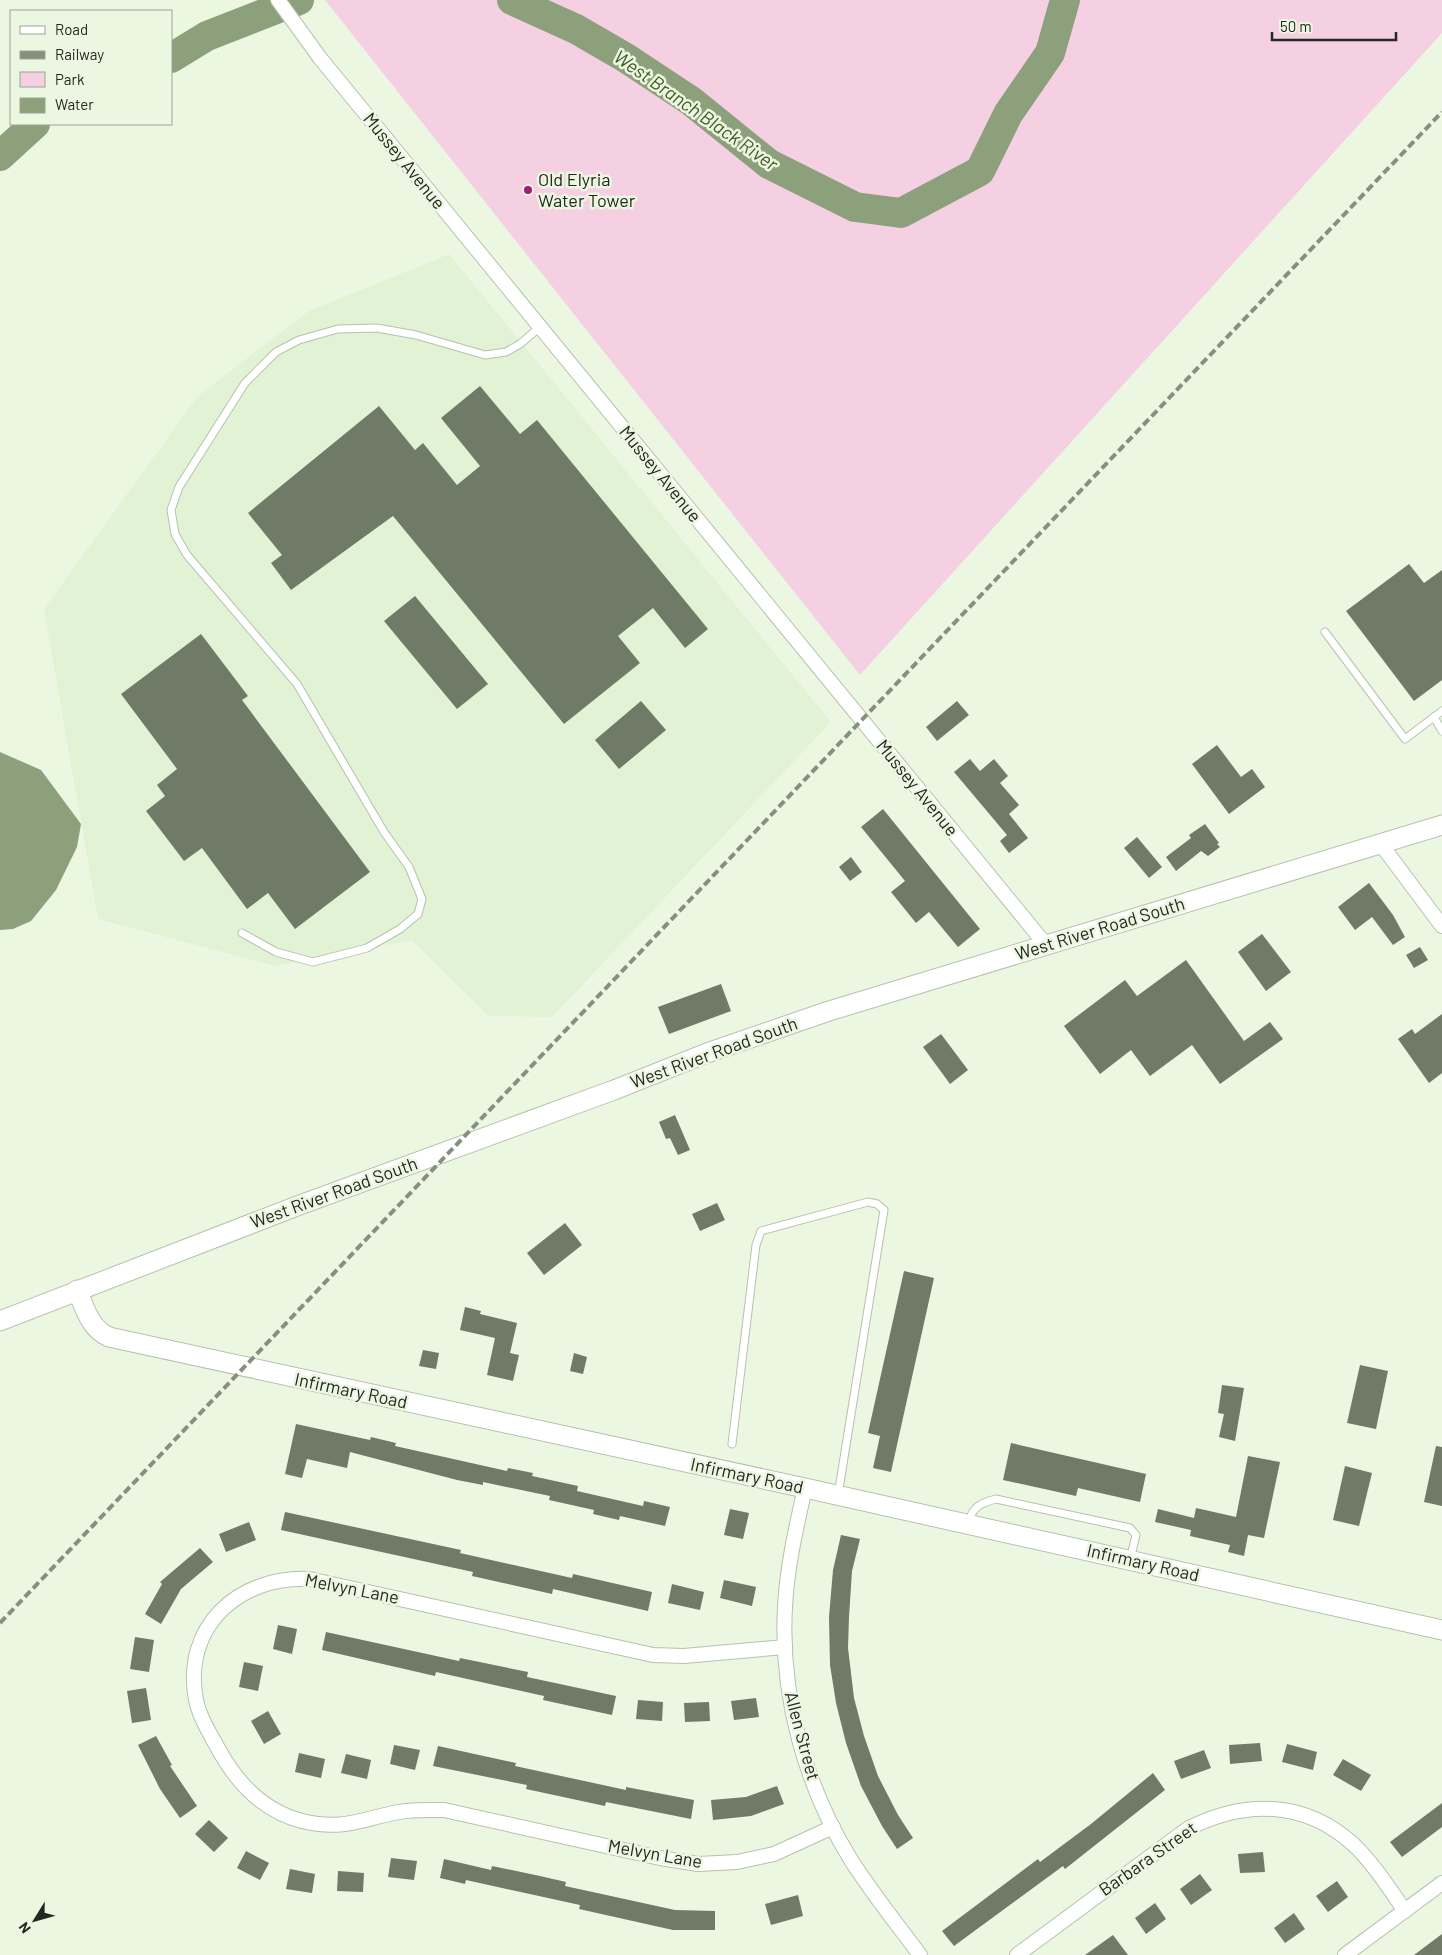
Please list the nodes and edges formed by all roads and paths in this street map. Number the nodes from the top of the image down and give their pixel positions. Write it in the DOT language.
graph roads {
  1 [pos="278,0"];
  2 [pos="540,326"];
  3 [pos="1326,632"];
  4 [pos="1442,712"];
  5 [pos="1434,718"];
  6 [pos="1442,731"];
  7 [pos="1442,825"];
  8 [pos="1380,843"];
  9 [pos="1442,926"];
  10 [pos="242,933"];
  11 [pos="1046,946"];
  12 [pos="77,1290"];
  13 [pos="1,1321"];
  14 [pos="732,1444"];
  15 [pos="805,1488"];
  16 [pos="838,1496"];
  17 [pos="969,1524"];
  18 [pos="1130,1560"];
  19 [pos="1442,1630"];
  20 [pos="785,1647"];
  21 [pos="833,1827"];
  22 [pos="1442,1883"];
  23 [pos="1405,1911"];
  24 [pos="920,1955"];
  25 [pos="1017,1955"];
  26 [pos="1345,1955"];
  1 -- 2 [label="street, Mussey Avenue"];
  2 -- 10 [label="lane"];
  2 -- 11 [label="street, Mussey Avenue"];
  3 -- 5 [label="lane"];
  4 -- 5 [label="lane"];
  5 -- 6 [label="lane"];
  7 -- 8 [label="main road, West River Road South"];
  8 -- 9 [label="street"];
  8 -- 11 [label="main road, West River Road South"];
  11 -- 12 [label="main road, West River Road South"];
  12 -- 13 [label="main road, West River Road South"];
  12 -- 15 [label="main road, Infirmary Road"];
  14 -- 16 [label="lane"];
  15 -- 16 [label="main road, Infirmary Road"];
  15 -- 20 [label="street, Allen Street"];
  16 -- 17 [label="main road, Infirmary Road"];
  17 -- 18 [label="main road, Infirmary Road"];
  17 -- 18 [label="lane"];
  18 -- 19 [label="main road, Infirmary Road"];
  20 -- 21 [label="street, Allen Street"];
  20 -- 21 [label="street, Melvyn Lane"];
  21 -- 24 [label="street, Allen Street"];
  22 -- 23 [label="street"];
  23 -- 25 [label="street, Barbara Street"];
  23 -- 26 [label="street"];
}
